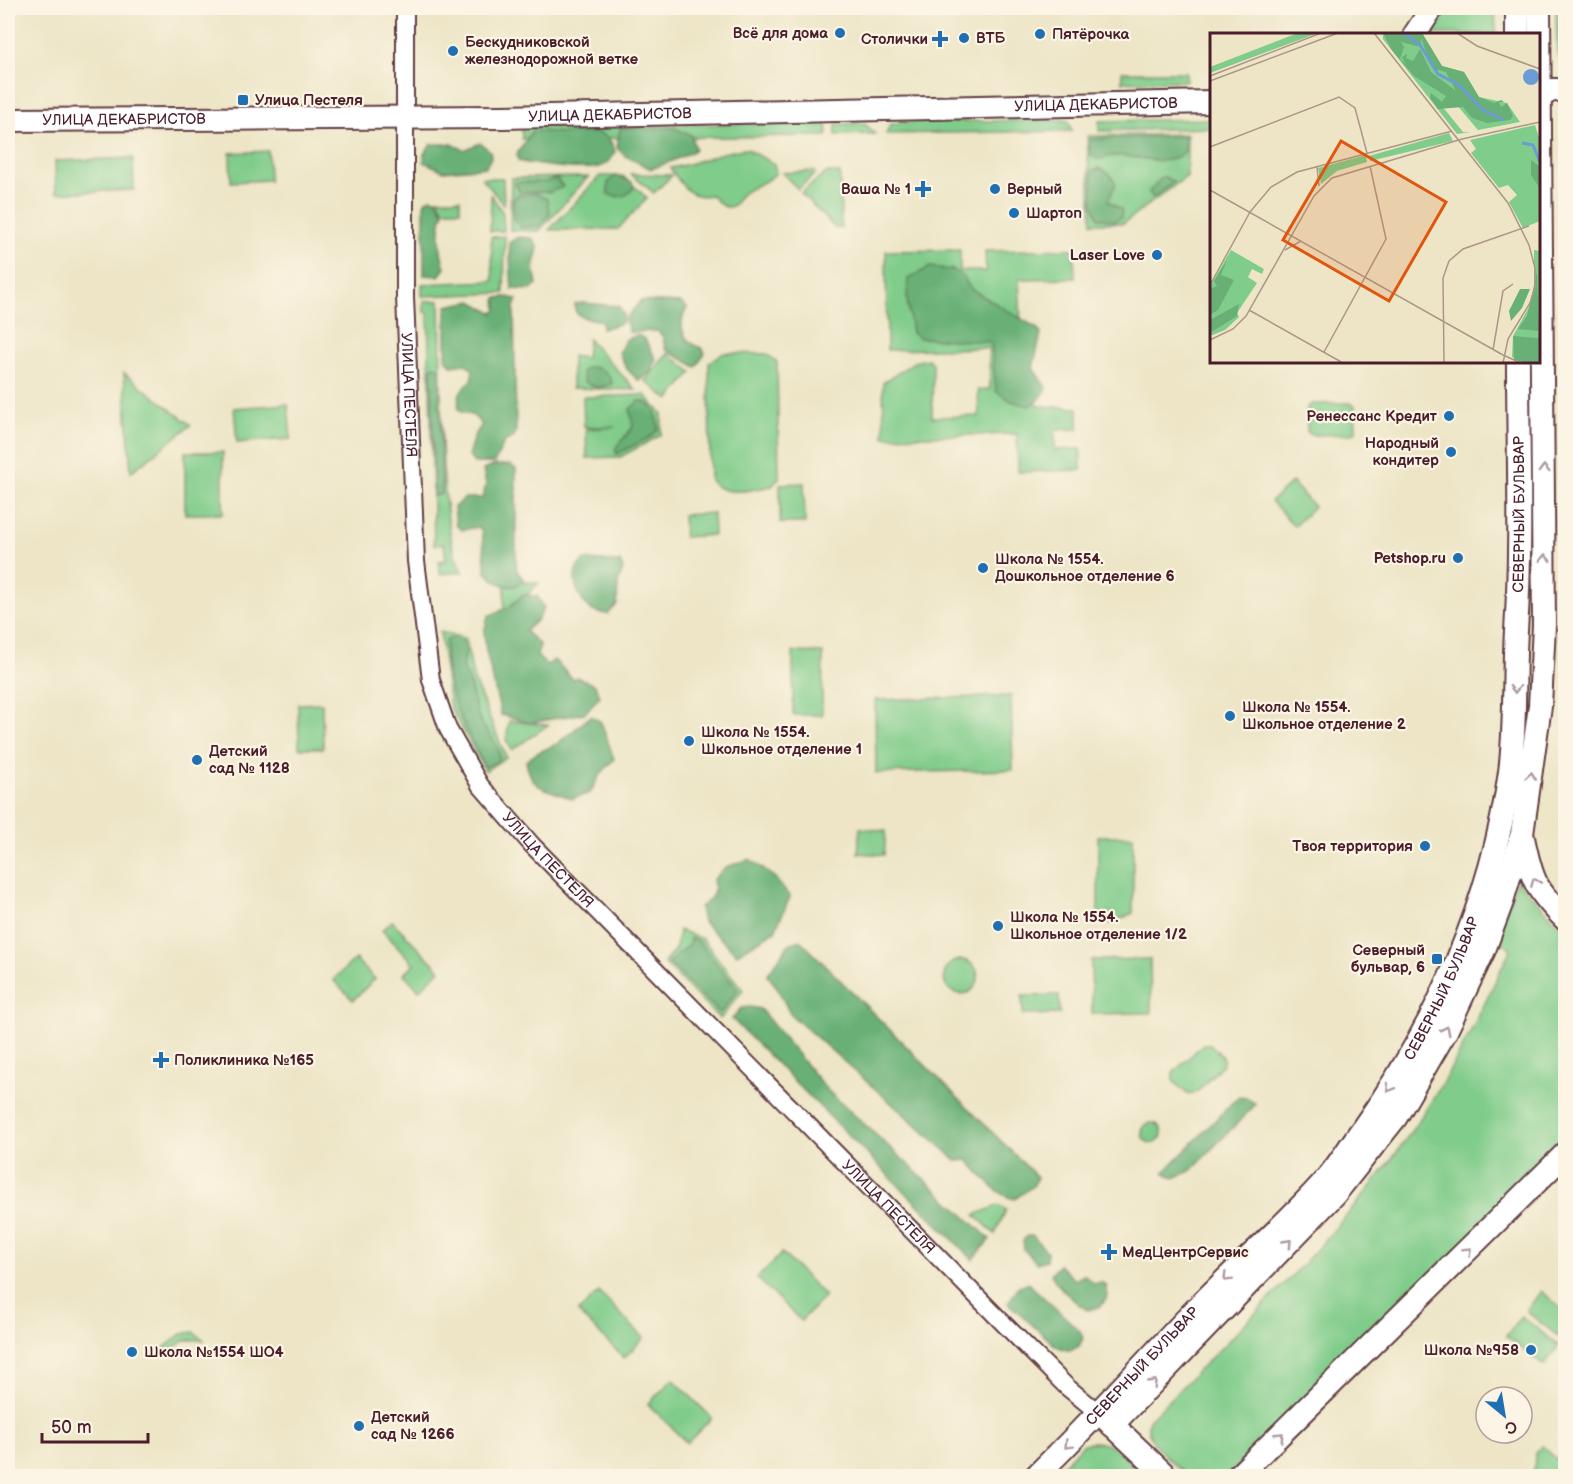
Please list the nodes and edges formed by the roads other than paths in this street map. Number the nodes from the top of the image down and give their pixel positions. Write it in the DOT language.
graph roads {
  1 [pos="405,8"];
  2 [pos="1432,8"];
  3 [pos="1517,8"];
  4 [pos="1539,8"];
  5 [pos="1416,33"];
  6 [pos="1517,33"];
  7 [pos="1539,33"];
  8 [pos="1566,90"];
  9 [pos="1540,96"];
  10 [pos="1540,97"];
  11 [pos="1210,102"];
  12 [pos="1566,103"];
  13 [pos="407,117"];
  14 [pos="8,120"];
  15 [pos="1540,181"];
  16 [pos="1518,363"];
  17 [pos="1522,834"];
  18 [pos="1566,920"];
  19 [pos="1566,1153"];
  20 [pos="1106,1419"];
  21 [pos="1036,1476"];
  22 [pos="1166,1476"];
  23 [pos="1238,1476"];
  1 -- 13 [label="street, УЛИЦА ПЕСТЕЛЯ"];
  2 -- 5 [label="main road"];
  3 -- 6 [label="main road"];
  4 -- 7 [label="main road, СЕВЕРНЫЙ БУЛЬВАР"];
  8 -- 9 [label="main road"];
  10 -- 12 [label="main road"];
  11 -- 13 [label="main road, УЛИЦА ДЕКАБРИСТОВ"];
  13 -- 14 [label="main road, УЛИЦА ДЕКАБРИСТОВ"];
  13 -- 20 [label="street, УЛИЦА ПЕСТЕЛЯ"];
  17 -- 15 [label="main road, СЕВЕРНЫЙ БУЛЬВАР, one-way"];
  16 -- 20 [label="main road, СЕВЕРНЫЙ БУЛЬВАР, one-way"];
  18 -- 17 [label="main road, one-way"];
  20 -- 17 [label="main road, СЕВЕРНЫЙ БУЛЬВАР, one-way"];
  23 -- 19 [label="main road, one-way"];
  20 -- 21 [label="main road, СЕВЕРНЫЙ БУЛЬВАР, one-way"];
  20 -- 22 [label="main road"];
}
